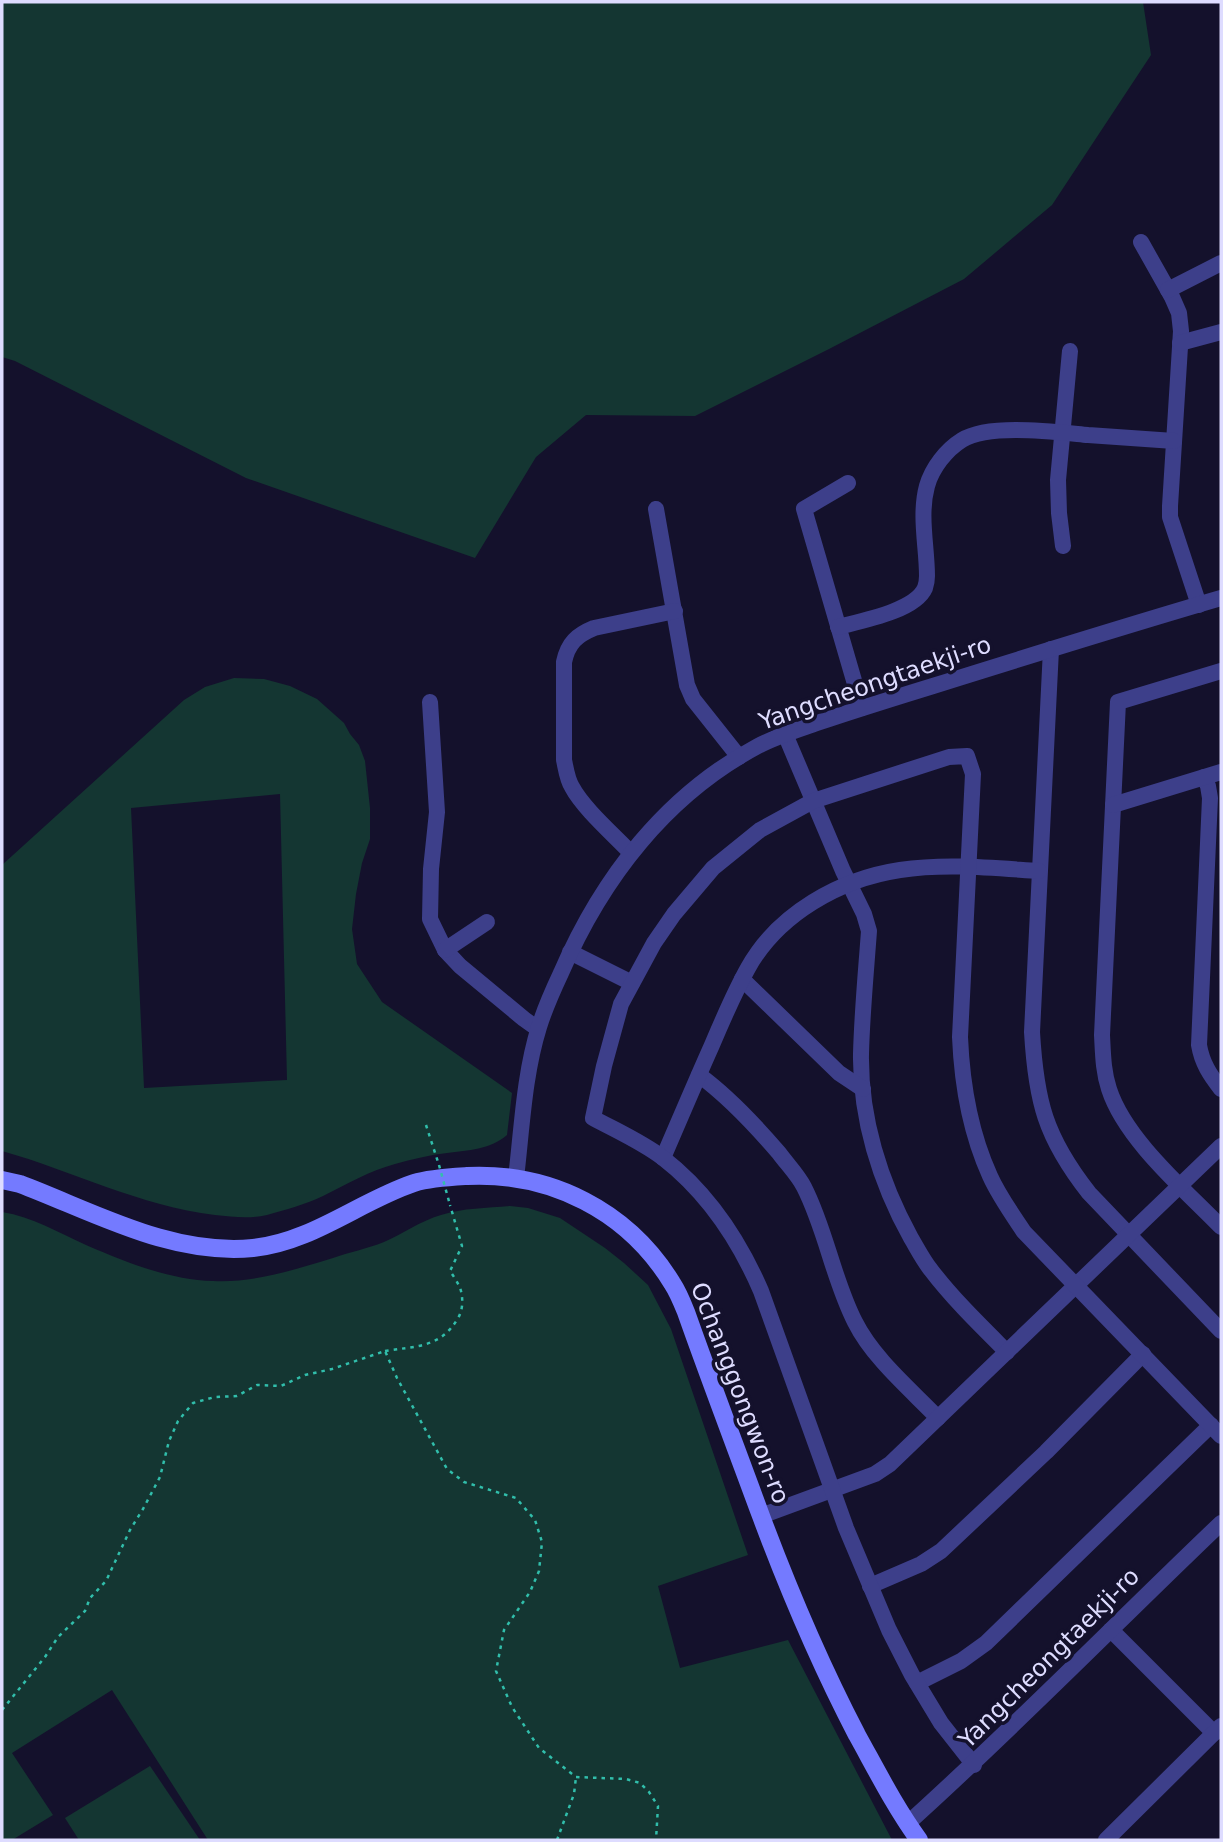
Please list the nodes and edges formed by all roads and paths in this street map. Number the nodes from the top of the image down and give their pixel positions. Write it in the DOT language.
graph roads {
  1 [pos="1141,242"];
  2 [pos="1221,263"];
  3 [pos="1168,290"];
  4 [pos="1221,332"];
  5 [pos="1180,343"];
  6 [pos="1070,351"];
  7 [pos="1062,433"];
  8 [pos="1174,441"];
  9 [pos="848,483"];
  10 [pos="656,509"];
  11 [pos="1063,546"];
  12 [pos="1221,598"];
  13 [pos="1199,605"];
  14 [pos="675,611"];
  15 [pos="838,627"];
  16 [pos="1051,649"];
  17 [pos="1221,671"];
  18 [pos="430,702"];
  19 [pos="862,709"];
  20 [pos="785,734"];
  21 [pos="739,757"];
  22 [pos="1221,772"];
  23 [pos="1203,777"];
  24 [pos="813,801"];
  25 [pos="1113,804"];
  26 [pos="631,853"];
  27 [pos="968,867"];
  28 [pos="1039,871"];
  29 [pos="850,884"];
  30 [pos="487,922"];
  31 [pos="445,950"];
  32 [pos="570,952"];
  33 [pos="742,979"];
  34 [pos="632,984"];
  35 [pos="538,1029"];
  36 [pos="699,1075"];
  37 [pos="863,1089"];
  38 [pos="1221,1089"];
  39 [pos="426,1125"];
  40 [pos="1221,1146"];
  41 [pos="663,1158"];
  42 [pos="516,1178"];
  43 [pos="2,1180"];
  44 [pos="1181,1185"];
  45 [pos="1221,1227"];
  46 [pos="1129,1235"];
  47 [pos="1076,1286"];
  48 [pos="1221,1331"];
  49 [pos="385,1351"];
  50 [pos="1007,1352"];
  51 [pos="1143,1354"];
  52 [pos="938,1418"];
  53 [pos="1216,1430"];
  54 [pos="832,1490"];
  55 [pos="761,1516"];
  56 [pos="1221,1523"];
  57 [pos="870,1586"];
  58 [pos="1111,1630"];
  59 [pos="917,1683"];
  60 [pos="2,1710"];
  61 [pos="1218,1730"];
  62 [pos="974,1765"];
  63 [pos="576,1777"];
  64 [pos="908,1824"];
  65 [pos="557,1840"];
  66 [pos="656,1840"];
  67 [pos="919,1840"];
  68 [pos="1106,1840"];
  1 -- 3 [label="street"];
  2 -- 3 [label="street"];
  3 -- 5 [label="street"];
  4 -- 5 [label="street"];
  5 -- 8 [label="street"];
  6 -- 7 [label="street"];
  7 -- 8 [label="street"];
  7 -- 11 [label="street"];
  7 -- 15 [label="street"];
  8 -- 13 [label="street"];
  9 -- 15 [label="street"];
  10 -- 14 [label="street"];
  12 -- 13 [label="street, Yangcheongtaekji-ro"];
  13 -- 16 [label="street, Yangcheongtaekji-ro"];
  14 -- 21 [label="street"];
  14 -- 26 [label="street"];
  15 -- 19 [label="street"];
  16 -- 19 [label="street, Yangcheongtaekji-ro"];
  16 -- 28 [label="street"];
  17 -- 25 [label="street"];
  18 -- 31 [label="street"];
  19 -- 20 [label="street, Yangcheongtaekji-ro"];
  20 -- 21 [label="street, Yangcheongtaekji-ro"];
  20 -- 24 [label="street"];
  21 -- 26 [label="street, Yangcheongtaekji-ro"];
  22 -- 23 [label="street"];
  23 -- 25 [label="street"];
  23 -- 38 [label="street"];
  24 -- 27 [label="street"];
  24 -- 29 [label="street"];
  24 -- 34 [label="street"];
  25 -- 44 [label="street"];
  26 -- 32 [label="street, Yangcheongtaekji-ro"];
  27 -- 28 [label="street"];
  27 -- 29 [label="street"];
  27 -- 47 [label="street"];
  28 -- 46 [label="street"];
  29 -- 33 [label="street"];
  29 -- 37 [label="street"];
  30 -- 31 [label="street"];
  31 -- 35 [label="street"];
  32 -- 34 [label="street"];
  32 -- 35 [label="street, Yangcheongtaekji-ro"];
  33 -- 36 [label="street"];
  33 -- 37 [label="street"];
  34 -- 41 [label="street"];
  35 -- 42 [label="street, Yangcheongtaekji-ro"];
  36 -- 41 [label="street"];
  36 -- 52 [label="street"];
  37 -- 50 [label="street"];
  39 -- 49 [label="path, bridge"];
  40 -- 44 [label="street"];
  41 -- 54 [label="street"];
  42 -- 43 [label="street, Ochanggongwon-ro"];
  42 -- 55 [label="street, Ochanggongwon-ro"];
  44 -- 45 [label="street"];
  44 -- 46 [label="street"];
  46 -- 47 [label="street"];
  46 -- 48 [label="street"];
  47 -- 50 [label="street"];
  47 -- 51 [label="street"];
  49 -- 60 [label="path"];
  49 -- 63 [label="path"];
  50 -- 52 [label="street"];
  51 -- 53 [label="street"];
  51 -- 57 [label="street"];
  52 -- 54 [label="street"];
  53 -- 59 [label="street"];
  54 -- 55 [label="street"];
  54 -- 57 [label="street"];
  55 -- 64 [label="street, Ochanggongwon-ro"];
  56 -- 58 [label="street, Yangcheongtaekji-ro"];
  57 -- 59 [label="street"];
  58 -- 61 [label="street"];
  58 -- 62 [label="street, Yangcheongtaekji-ro"];
  59 -- 62 [label="street"];
  61 -- 68 [label="street"];
  62 -- 64 [label="street, Yangcheongtaekji-ro"];
  63 -- 65 [label="path"];
  63 -- 66 [label="path"];
  64 -- 67 [label="street, Ochanggongwon-ro"];
}
